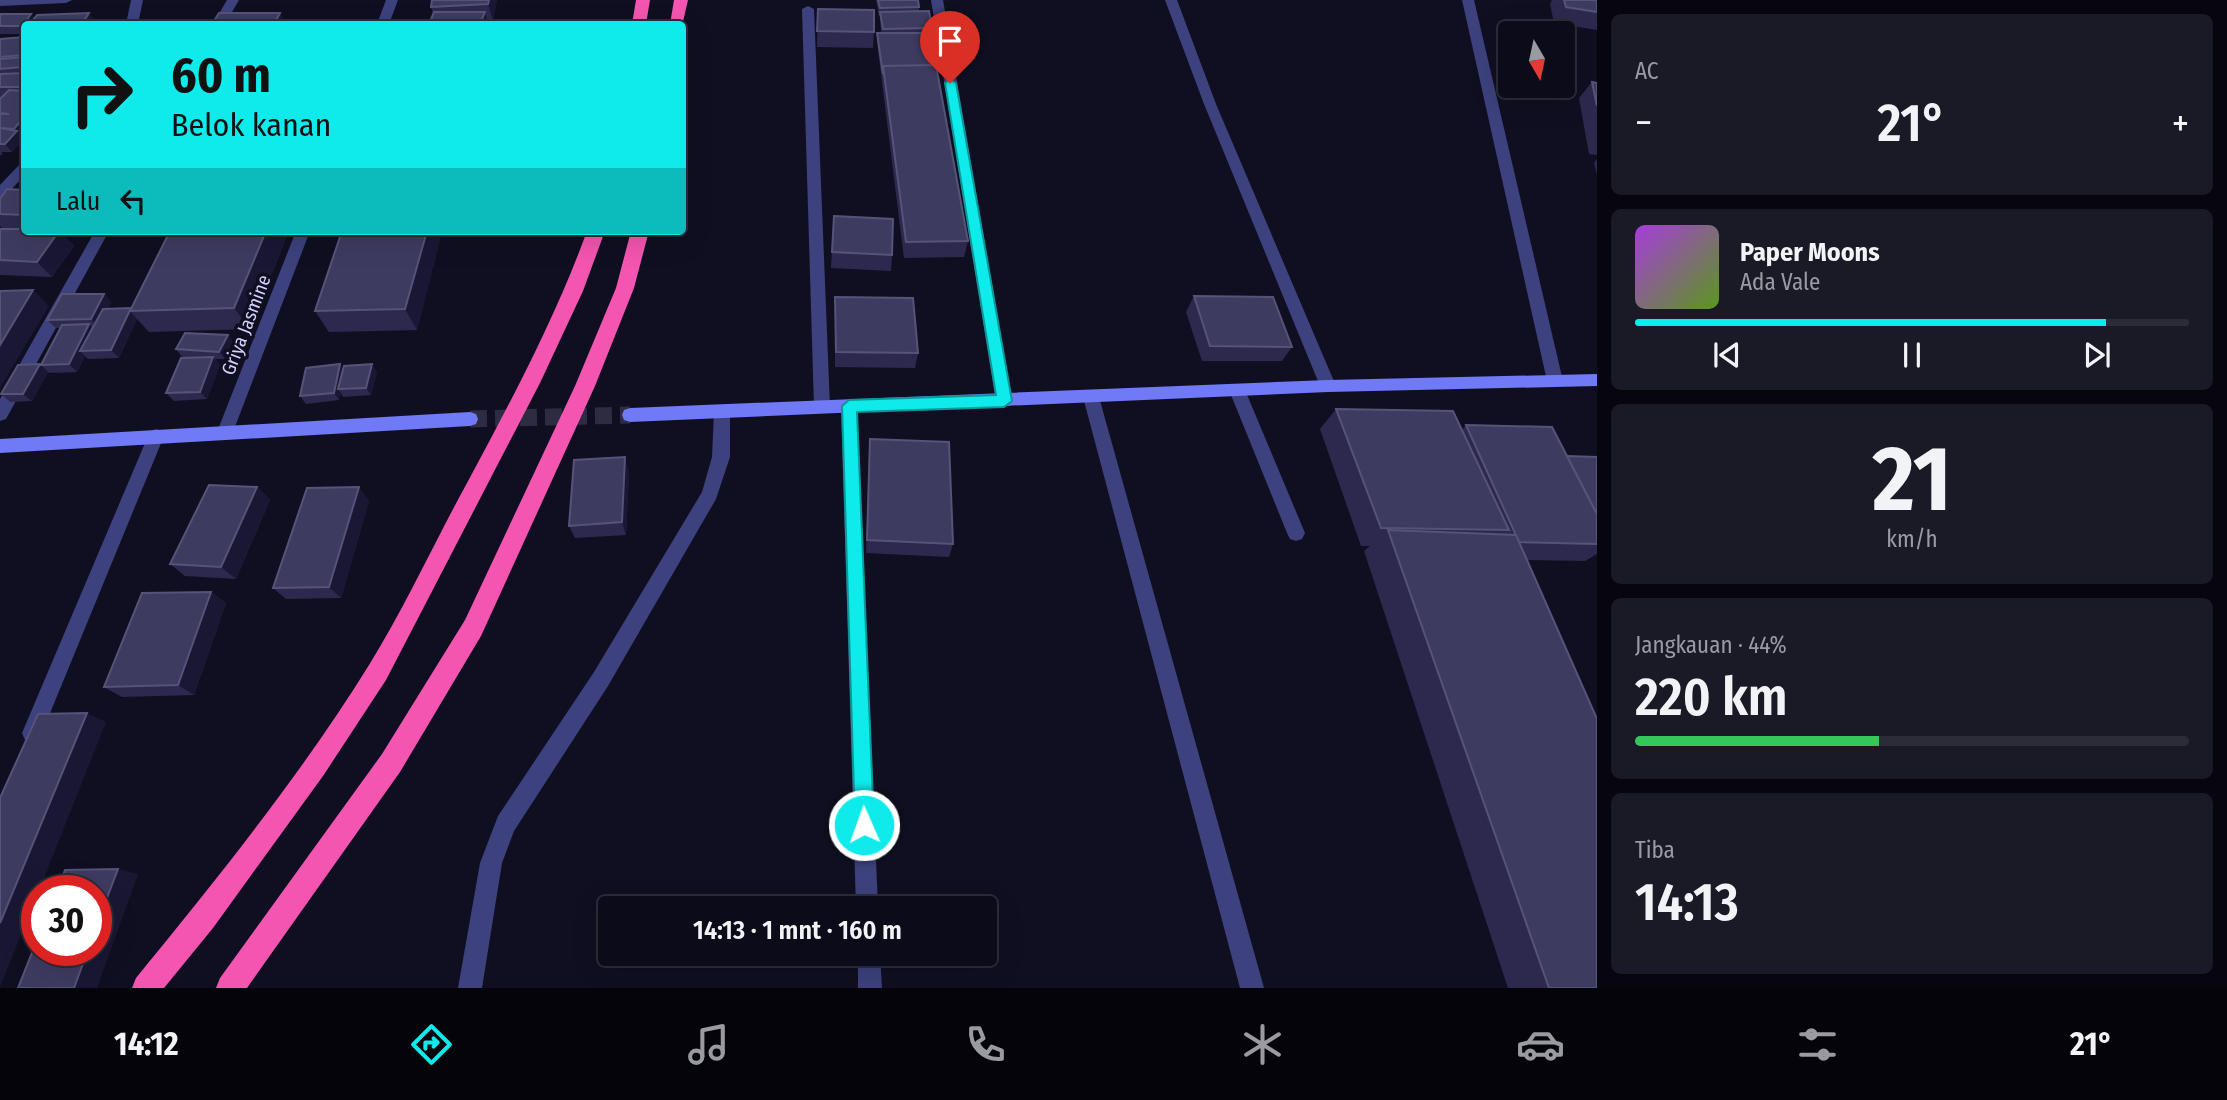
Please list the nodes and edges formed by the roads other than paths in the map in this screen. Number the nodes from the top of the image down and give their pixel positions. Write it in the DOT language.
graph roads {
  1 [pos="66,0"];
  2 [pos="137,0"];
  3 [pos="233,0"];
  4 [pos="392,0"];
  5 [pos="643,0"];
  6 [pos="681,0"];
  7 [pos="936,0"];
  8 [pos="1171,0"];
  9 [pos="1468,0"];
  10 [pos="0,3"];
  11 [pos="808,9"];
  12 [pos="133,21"];
  13 [pos="221,21"];
  14 [pos="384,21"];
  15 [pos="640,21"];
  16 [pos="678,21"];
  17 [pos="21,170"];
  18 [pos="0,193"];
  19 [pos="100,235"];
  20 [pos="301,235"];
  21 [pos="595,235"];
  22 [pos="639,235"];
  23 [pos="1597,380"];
  24 [pos="1555,381"];
  25 [pos="1328,386"];
  26 [pos="1237,390"];
  27 [pos="1091,397"];
  28 [pos="1004,401"];
  29 [pos="849,406"];
  30 [pos="822,407"];
  31 [pos="722,412"];
  32 [pos="0,414"];
  33 [pos="630,415"];
  34 [pos="470,419"];
  35 [pos="225,432"];
  36 [pos="156,436"];
  37 [pos="0,446"];
  38 [pos="1296,533"];
  39 [pos="28,743"];
  40 [pos="867,896"];
  41 [pos="869,966"];
  42 [pos="146,988"];
  43 [pos="230,988"];
  44 [pos="470,988"];
  45 [pos="870,988"];
  46 [pos="1252,988"];
  1 -- 10 [label="street"];
  2 -- 12 [label="street"];
  3 -- 13 [label="street"];
  4 -- 14 [label="street"];
  5 -- 15 [label="highway"];
  6 -- 16 [label="highway"];
  7 -- 28 [label="street"];
  8 -- 25 [label="street"];
  9 -- 24 [label="street"];
  11 -- 30 [label="street"];
  17 -- 18 [label="street"];
  19 -- 32 [label="street"];
  20 -- 35 [label="street, Griya Jasmine"];
  21 -- 42 [label="highway"];
  22 -- 43 [label="highway"];
  23 -- 24 [label="street"];
  24 -- 25 [label="street"];
  25 -- 26 [label="street"];
  26 -- 27 [label="street"];
  26 -- 38 [label="street"];
  27 -- 28 [label="street"];
  27 -- 46 [label="street"];
  28 -- 29 [label="street"];
  29 -- 30 [label="street"];
  29 -- 40 [label="street"];
  30 -- 31 [label="street"];
  31 -- 33 [label="street"];
  31 -- 44 [label="street"];
  34 -- 35 [label="street"];
  35 -- 36 [label="street"];
  36 -- 37 [label="street"];
  36 -- 39 [label="street"];
  41 -- 45 [label="street"];
}
